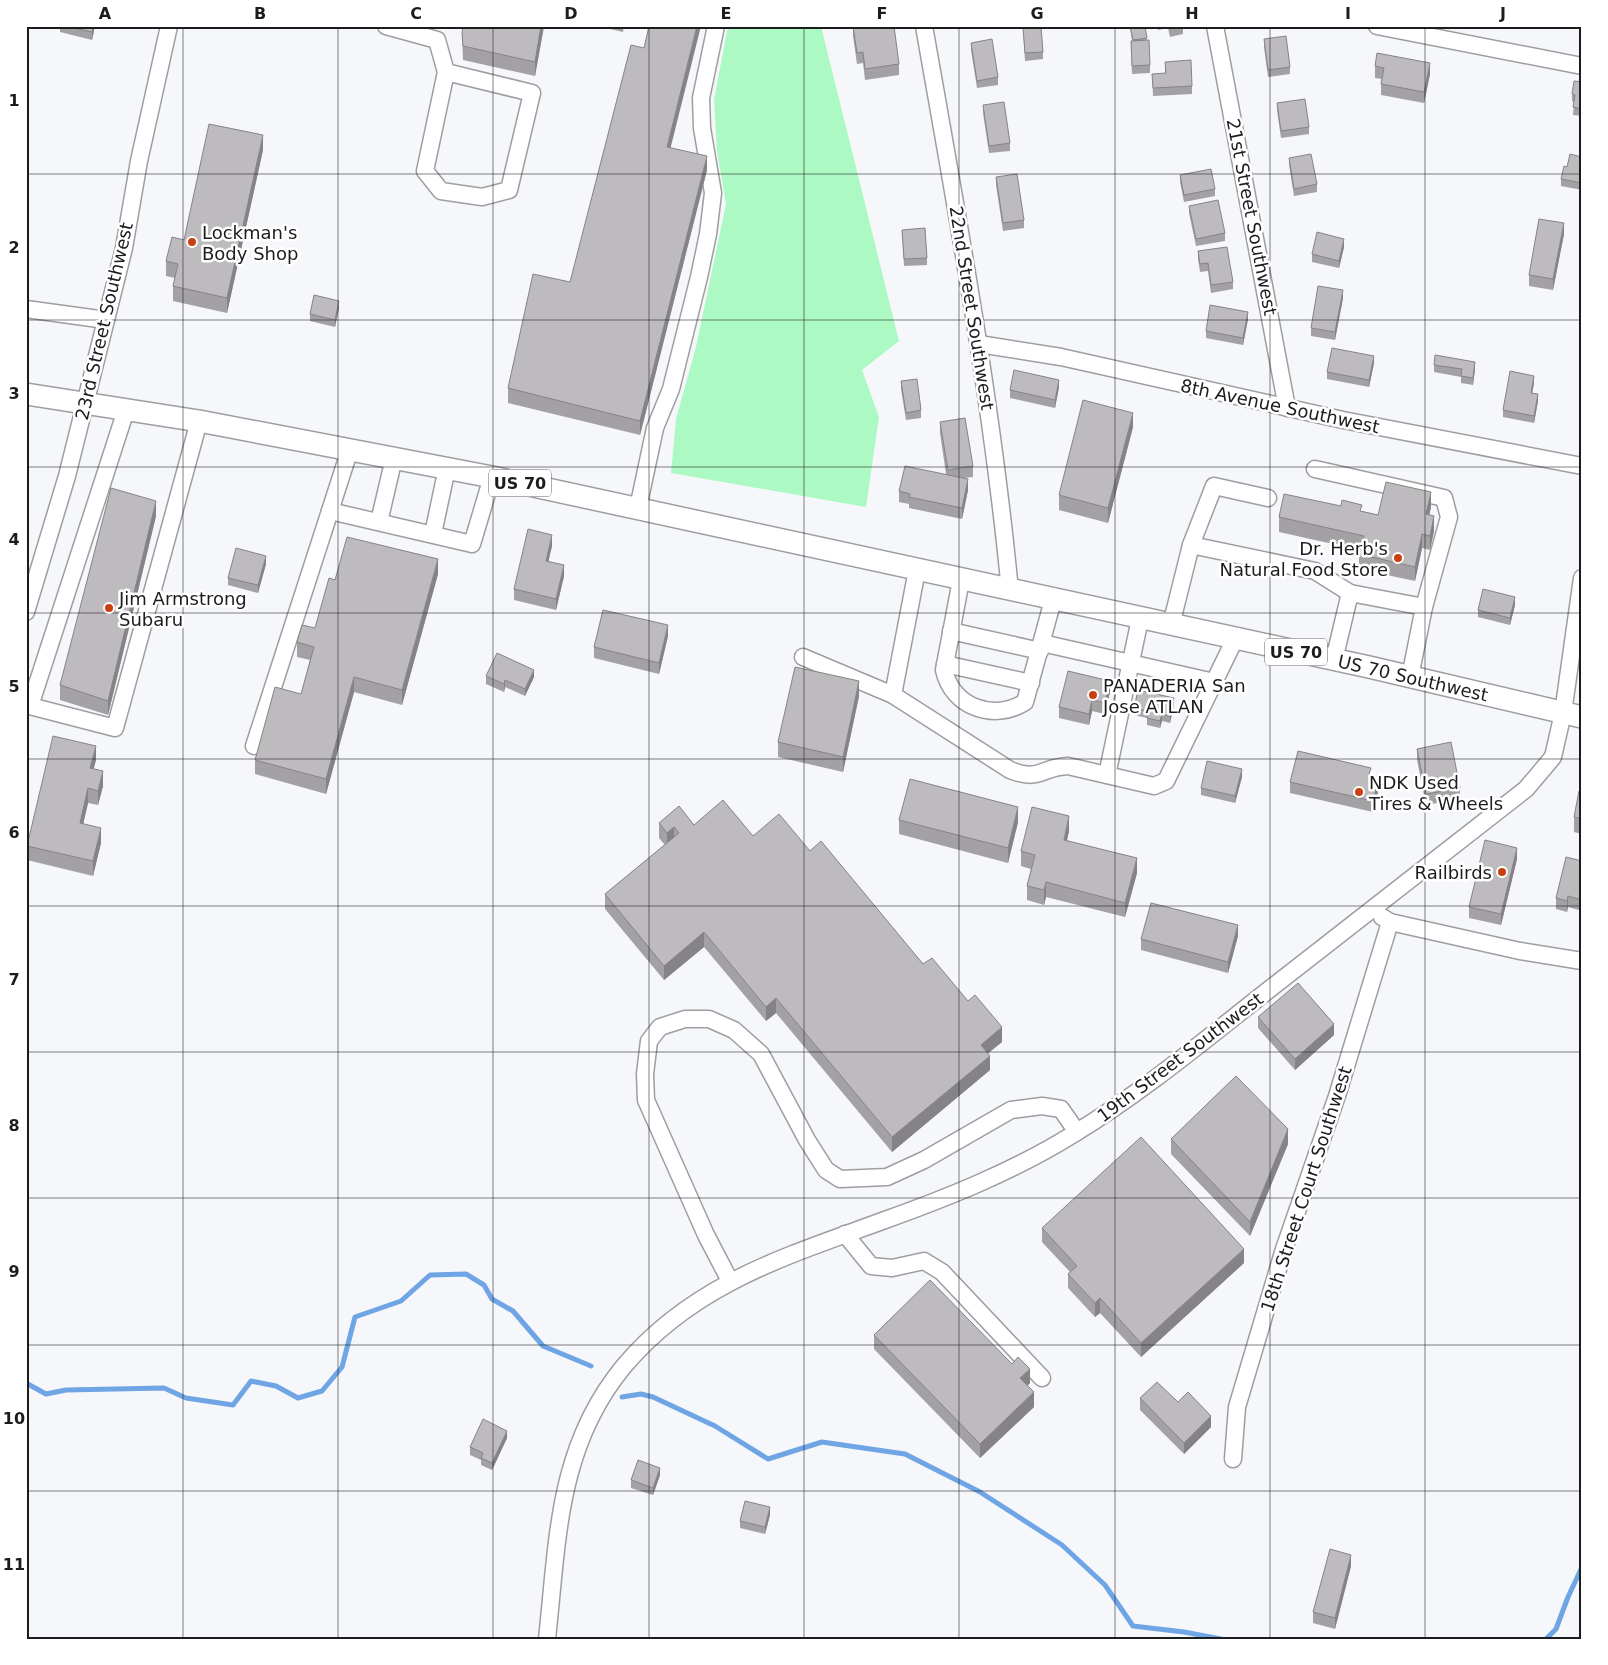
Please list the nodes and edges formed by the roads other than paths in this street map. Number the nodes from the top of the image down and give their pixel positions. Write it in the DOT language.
graph roads {
  1 [pos="169,26"];
  2 [pos="386,26"];
  3 [pos="716,26"];
  4 [pos="924,26"];
  5 [pos="1215,26"];
  6 [pos="1377,26"];
  7 [pos="1582,66"];
  8 [pos="446,72"];
  9 [pos="26,309"];
  10 [pos="106,320"];
  11 [pos="979,344"];
  12 [pos="26,394"];
  13 [pos="86,404"];
  14 [pos="1288,408"];
  15 [pos="126,410"];
  16 [pos="199,421"];
  17 [pos="350,450"];
  18 [pos="394,458"];
  19 [pos="1582,466"];
  20 [pos="447,468"];
  21 [pos="1315,469"];
  22 [pos="492,477"];
  23 [pos="1268,498"];
  24 [pos="638,508"];
  25 [pos="330,511"];
  26 [pos="379,522"];
  27 [pos="433,534"];
  28 [pos="1191,545"];
  29 [pos="918,570"];
  30 [pos="1582,578"];
  31 [pos="961,580"];
  32 [pos="1010,591"];
  33 [pos="1350,593"];
  34 [pos="1053,600"];
  35 [pos="1424,607"];
  36 [pos="26,612"];
  37 [pos="1140,619"];
  38 [pos="1171,625"];
  39 [pos="951,631"];
  40 [pos="1235,639"];
  41 [pos="1577,644"];
  42 [pos="1041,647"];
  43 [pos="804,657"];
  44 [pos="1334,660"];
  45 [pos="1131,663"];
  46 [pos="945,664"];
  47 [pos="1410,676"];
  48 [pos="1214,682"];
  49 [pos="1031,683"];
  50 [pos="893,695"];
  51 [pos="28,706"];
  52 [pos="1572,715"];
  53 [pos="254,746"];
  54 [pos="1107,775"];
  55 [pos="1372,909"];
  56 [pos="1390,922"];
  57 [pos="1582,961"];
  58 [pos="1077,1132"];
  59 [pos="846,1234"];
  60 [pos="730,1281"];
  61 [pos="1042,1378"];
  62 [pos="1233,1459"];
  63 [pos="547,1639"];
  1 -- 10 [label="street, 23rd Street Southwest"];
  2 -- 8 [label="street"];
  3 -- 24 [label="street"];
  4 -- 11 [label="street, 22nd Street Southwest"];
  5 -- 14 [label="street, 21st Street Southwest"];
  6 -- 7 [label="street"];
  8 -- 8 [label="street"];
  9 -- 10 [label="street"];
  10 -- 13 [label="street, 23rd Street Southwest"];
  11 -- 14 [label="street, 8th Avenue Southwest"];
  11 -- 32 [label="street, 22nd Street Southwest"];
  12 -- 13 [label="main road, US 70"];
  13 -- 15 [label="main road, US 70"];
  13 -- 36 [label="street, 23rd Street Southwest"];
  14 -- 19 [label="street, 8th Avenue Southwest"];
  15 -- 16 [label="main road, US 70"];
  15 -- 51 [label="street"];
  16 -- 17 [label="main road, US 70"];
  16 -- 51 [label="street"];
  17 -- 18 [label="main road, US 70"];
  17 -- 25 [label="street"];
  18 -- 20 [label="main road, US 70"];
  18 -- 26 [label="street"];
  20 -- 22 [label="main road, US 70"];
  20 -- 27 [label="street"];
  21 -- 35 [label="street"];
  22 -- 24 [label="main road, US 70"];
  22 -- 27 [label="street"];
  23 -- 28 [label="street"];
  24 -- 29 [label="main road, US 70"];
  25 -- 26 [label="street"];
  25 -- 53 [label="street"];
  26 -- 27 [label="street"];
  28 -- 33 [label="street"];
  28 -- 38 [label="street"];
  29 -- 31 [label="main road, US 70"];
  29 -- 50 [label="street"];
  30 -- 41 [label="street, 19th Street Southwest"];
  31 -- 32 [label="main road, US 70"];
  31 -- 39 [label="street"];
  32 -- 34 [label="main road, US 70 Southwest / US 70"];
  33 -- 35 [label="street"];
  33 -- 44 [label="street"];
  34 -- 37 [label="main road, US 70 Southwest / US 70"];
  34 -- 42 [label="street"];
  35 -- 47 [label="street"];
  37 -- 38 [label="main road, US 70 Southwest / US 70"];
  37 -- 45 [label="street"];
  38 -- 40 [label="main road, US 70 Southwest / US 70"];
  39 -- 42 [label="street"];
  39 -- 46 [label="street"];
  40 -- 44 [label="main road, US 70 Southwest / US 70"];
  40 -- 48 [label="street"];
  41 -- 52 [label="street, 19th Street Southwest"];
  42 -- 45 [label="street"];
  42 -- 49 [label="street"];
  43 -- 50 [label="street"];
  44 -- 47 [label="main road, US 70 Southwest / US 70"];
  45 -- 48 [label="street"];
  45 -- 54 [label="street"];
  46 -- 49 [label="street"];
  46 -- 49 [label="street"];
  47 -- 52 [label="main road, US 70 Southwest / US 70"];
  48 -- 54 [label="street"];
  50 -- 54 [label="street"];
  52 -- 55 [label="street, 19th Street Southwest"];
  55 -- 56 [label="street"];
  55 -- 58 [label="street, 19th Street Southwest"];
  56 -- 57 [label="street"];
  56 -- 62 [label="street, 18th Street Court Southwest"];
  58 -- 59 [label="street, 19th Street Southwest"];
  58 -- 60 [label="street"];
  59 -- 60 [label="street, 19th Street Southwest"];
  59 -- 61 [label="street"];
  60 -- 63 [label="street, 19th Street Southwest"];
}
